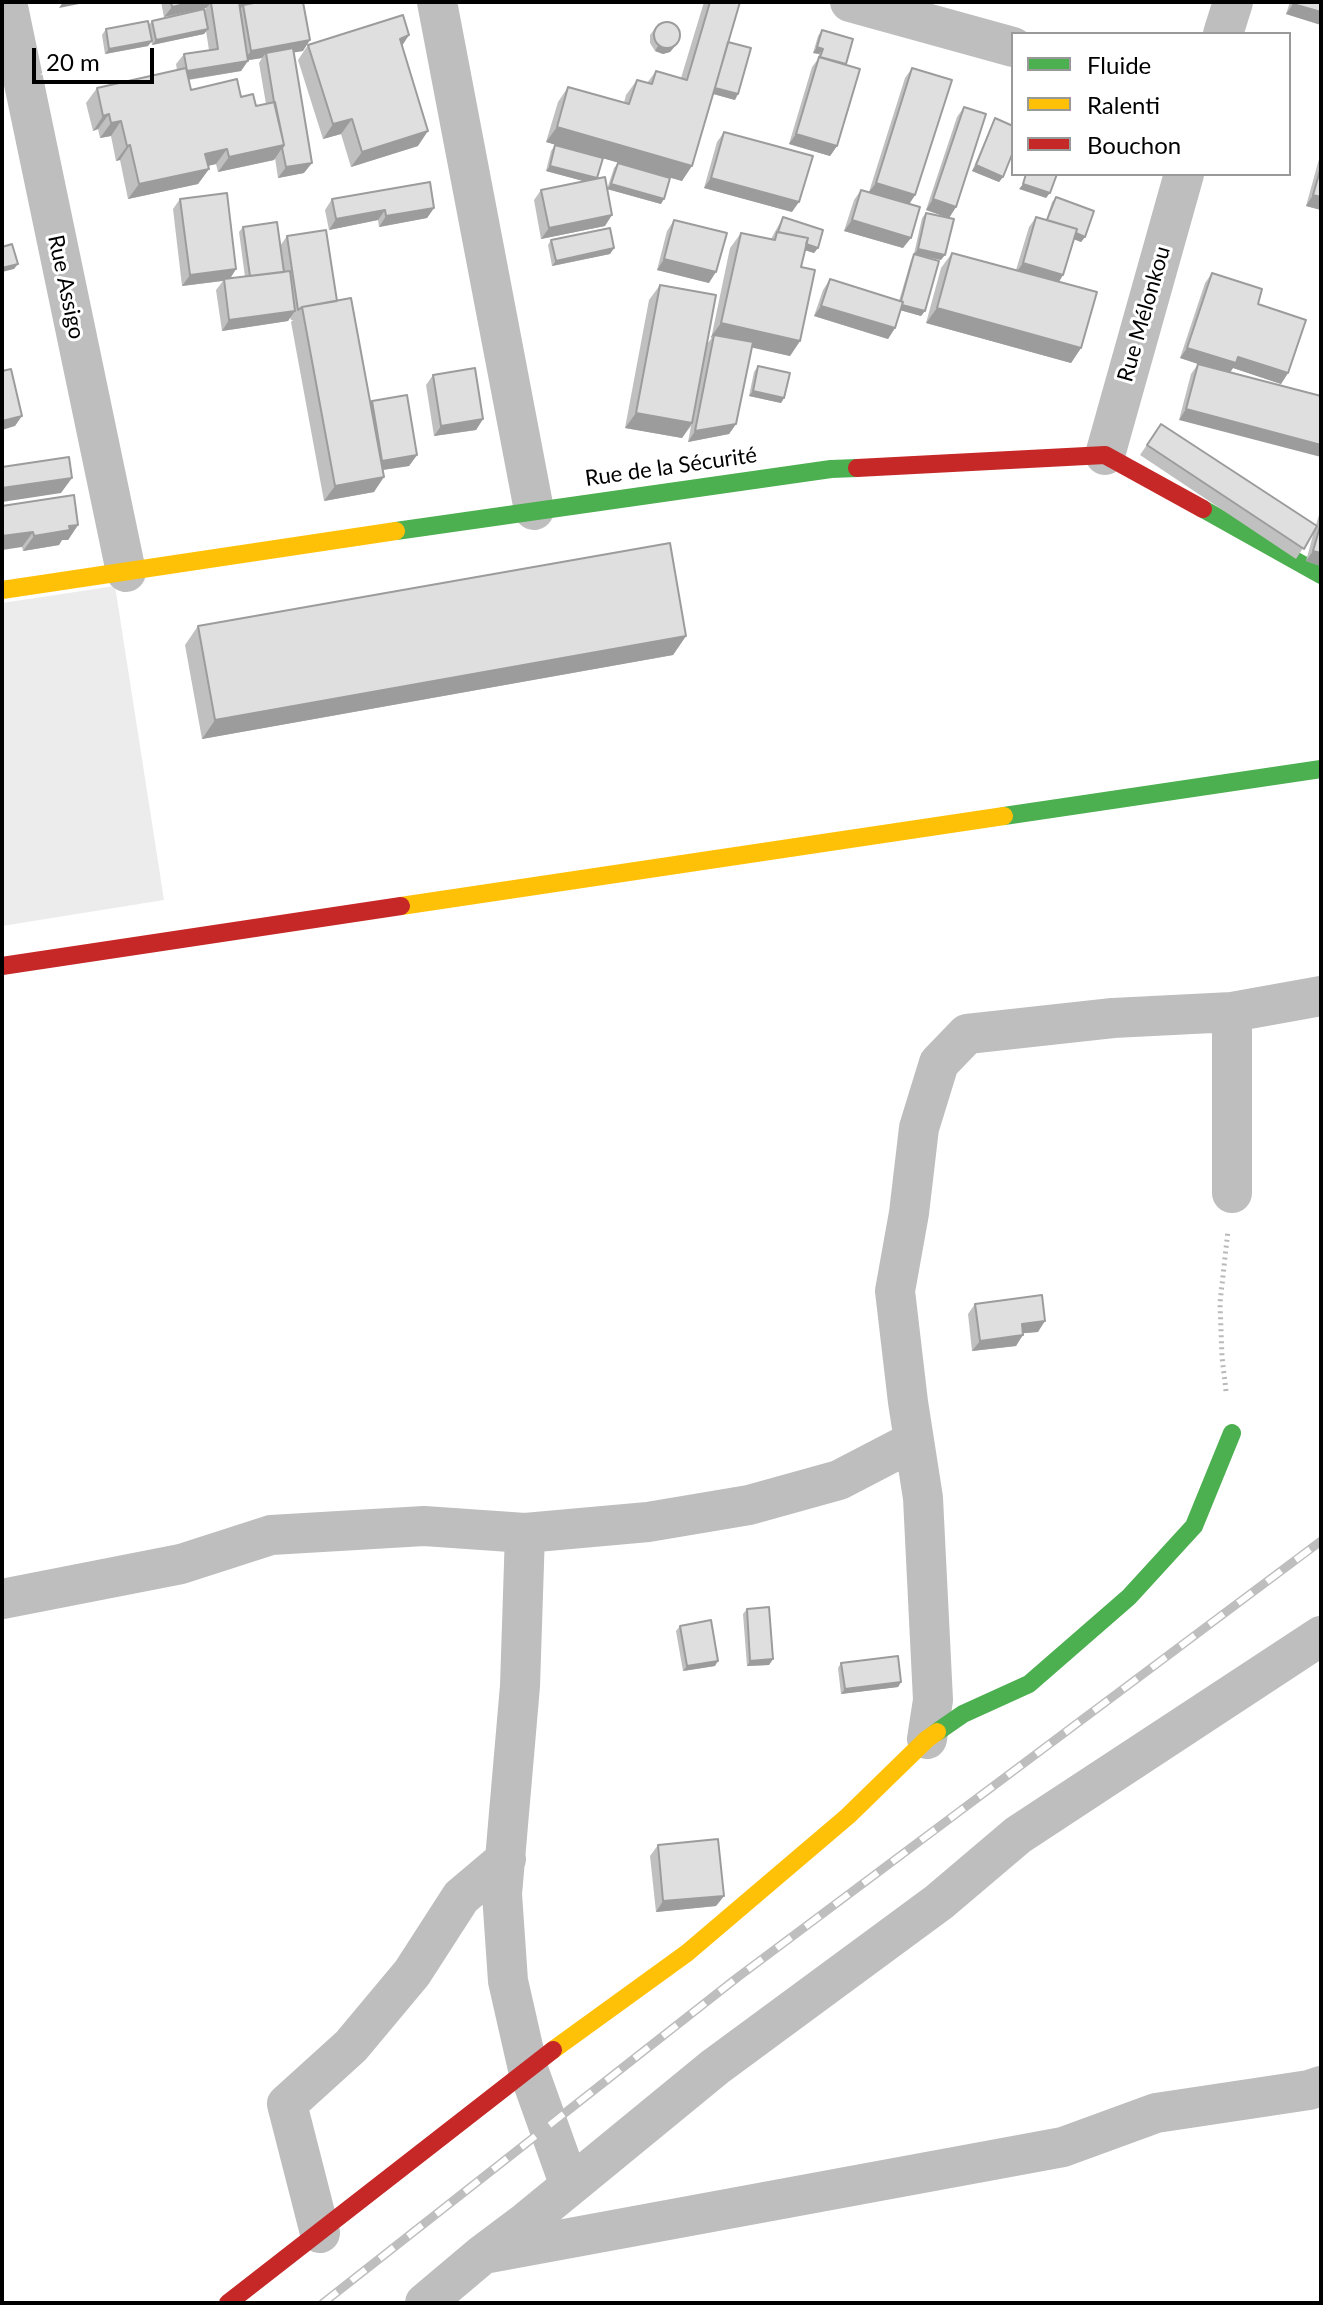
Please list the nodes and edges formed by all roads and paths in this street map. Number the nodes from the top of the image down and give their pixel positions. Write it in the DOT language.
graph roads {
  1 [pos="7,2"];
  2 [pos="437,2"];
  3 [pos="850,2"];
  4 [pos="1233,2"];
  5 [pos="1224,32"];
  6 [pos="1011,46"];
  7 [pos="1183,176"];
  8 [pos="1105,455"];
  9 [pos="534,510"];
  10 [pos="126,572"];
  11 [pos="1321,575"];
  12 [pos="2,590"];
  13 [pos="1321,769"];
  14 [pos="2,966"];
  15 [pos="1321,996"];
  16 [pos="1232,1012"];
  17 [pos="1232,1193"];
  18 [pos="1232,1433"];
  19 [pos="914,1441"];
  20 [pos="525,1533"];
  21 [pos="2,1599"];
  22 [pos="1321,1636"];
  23 [pos="927,1739"];
  24 [pos="506,1859"];
  25 [pos="528,2069"];
  26 [pos="1321,2086"];
  27 [pos="570,2186"];
  28 [pos="320,2233"];
  29 [pos="482,2255"];
  30 [pos="228,2303"];
  31 [pos="425,2303"];
  1 -- 10 [label="street, Rue Assigo"];
  2 -- 9 [label="street"];
  3 -- 6 [label="street"];
  4 -- 5 [label="street"];
  7 -- 8 [label="street, Rue Mélonkou"];
  8 -- 9 [label="street, Rue de la Sécurité"];
  8 -- 11 [label="street"];
  9 -- 10 [label="street, Rue de la Sécurité"];
  10 -- 12 [label="street, Rue de la Sécurité"];
  13 -- 14 [label="street"];
  15 -- 16 [label="street"];
  16 -- 17 [label="street"];
  16 -- 19 [label="street"];
  17 -- 18 [label="path"];
  18 -- 23 [label="street"];
  19 -- 20 [label="street"];
  19 -- 23 [label="street"];
  20 -- 21 [label="street"];
  20 -- 24 [label="street"];
  22 -- 27 [label="street"];
  23 -- 25 [label="street"];
  24 -- 25 [label="street"];
  24 -- 28 [label="street"];
  25 -- 27 [label="street"];
  25 -- 28 [label="street"];
  26 -- 29 [label="street"];
  27 -- 29 [label="street"];
  28 -- 30 [label="street"];
  29 -- 31 [label="street"];
}
